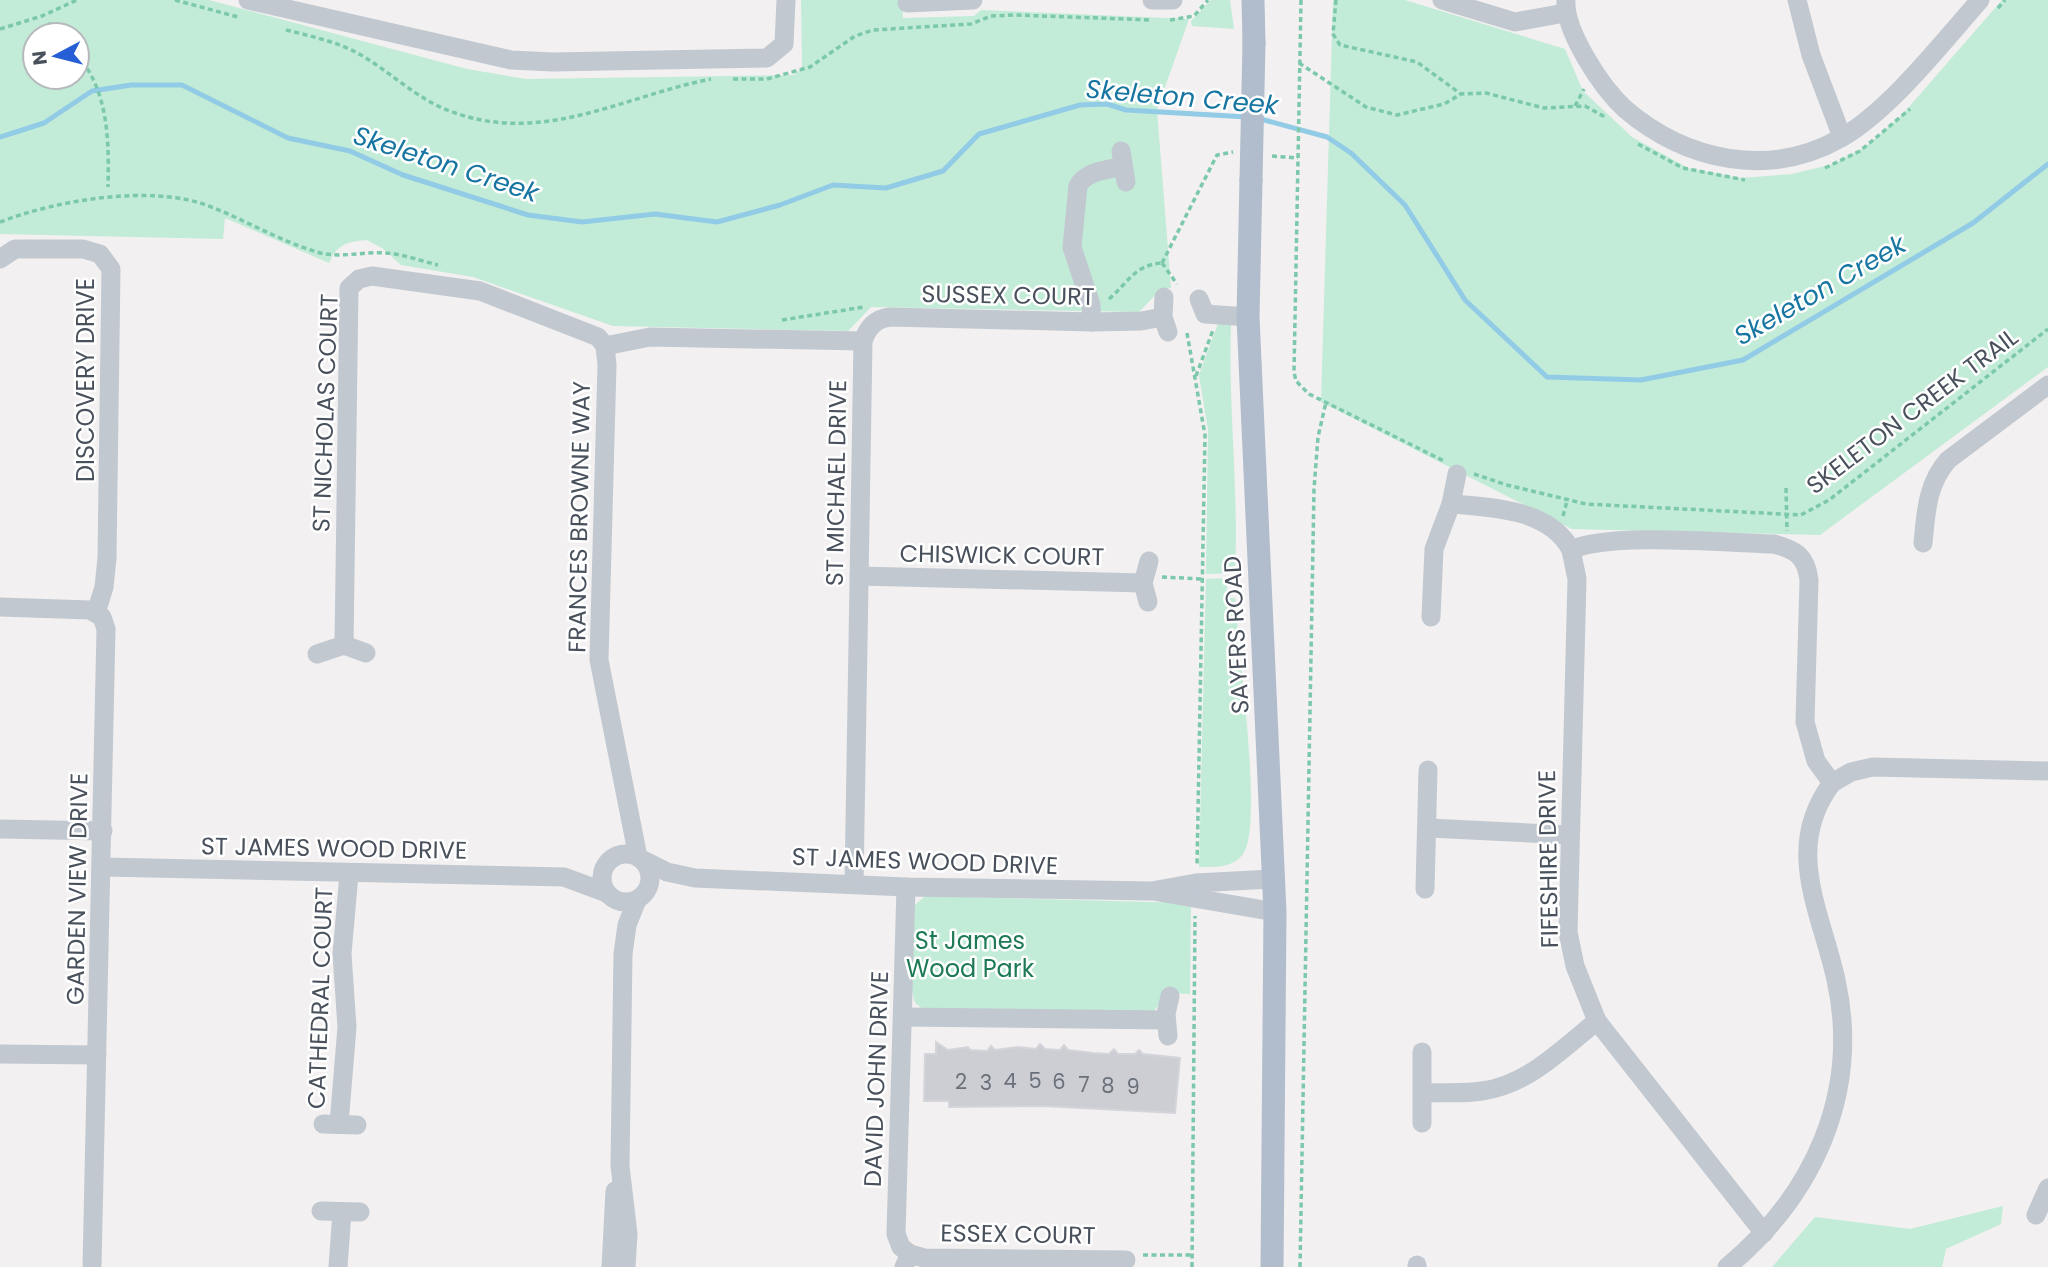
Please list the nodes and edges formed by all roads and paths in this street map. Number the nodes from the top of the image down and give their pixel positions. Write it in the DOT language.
graph roads {
  1 [pos="77,0"];
  2 [pos="248,0"];
  3 [pos="786,0"];
  4 [pos="973,0"];
  5 [pos="1152,0"];
  6 [pos="1173,0"];
  7 [pos="1253,0"];
  8 [pos="1301,0"];
  9 [pos="1336,0"];
  10 [pos="1442,0"];
  11 [pos="1797,0"];
  12 [pos="1980,0"];
  13 [pos="907,3"];
  14 [pos="1565,7"];
  15 [pos="0,29"];
  16 [pos="91,83"];
  17 [pos="1461,94"];
  18 [pos="1842,137"];
  19 [pos="1246,153"];
  20 [pos="1259,154"];
  21 [pos="1298,155"];
  22 [pos="1123,167"];
  23 [pos="108,187"];
  24 [pos="0,222"];
  25 [pos="0,259"];
  26 [pos="451,268"];
  27 [pos="1177,311"];
  28 [pos="1219,316"];
  29 [pos="1248,317"];
  30 [pos="1092,322"];
  31 [pos="2048,329"];
  32 [pos="863,341"];
  33 [pos="605,346"];
  34 [pos="1195,377"];
  35 [pos="2048,385"];
  36 [pos="1326,402"];
  37 [pos="1458,469"];
  38 [pos="1786,488"];
  39 [pos="1451,504"];
  40 [pos="1787,514"];
  41 [pos="1923,543"];
  42 [pos="1571,550"];
  43 [pos="1793,550"];
  44 [pos="1145,573"];
  45 [pos="859,576"];
  46 [pos="1202,579"];
  47 [pos="1147,602"];
  48 [pos="0,607"];
  49 [pos="96,612"];
  50 [pos="1431,617"];
  51 [pos="344,645"];
  52 [pos="366,653"];
  53 [pos="317,654"];
  54 [pos="1428,770"];
  55 [pos="2048,771"];
  56 [pos="1832,783"];
  57 [pos="627,812"];
  58 [pos="1429,828"];
  59 [pos="0,829"];
  60 [pos="103,831"];
  61 [pos="1569,835"];
  62 [pos="640,858"];
  63 [pos="610,860"];
  64 [pos="103,867"];
  65 [pos="349,874"];
  66 [pos="564,877"];
  67 [pos="695,878"];
  68 [pos="1274,879"];
  69 [pos="854,884"];
  70 [pos="906,887"];
  71 [pos="1425,890"];
  72 [pos="1196,891"];
  73 [pos="609,895"];
  74 [pos="640,898"];
  75 [pos="1275,912"];
  76 [pos="623,954"];
  77 [pos="1170,996"];
  78 [pos="903,1017"];
  79 [pos="1597,1021"];
  80 [pos="1422,1052"];
  81 [pos="0,1054"];
  82 [pos="97,1055"];
  83 [pos="1423,1093"];
  84 [pos="1422,1123"];
  85 [pos="340,1124"];
  86 [pos="621,1166"];
  87 [pos="2048,1188"];
  88 [pos="321,1211"];
  89 [pos="2036,1215"];
  90 [pos="1764,1233"];
  91 [pos="1192,1255"];
  92 [pos="1128,1256"];
  93 [pos="907,1260"];
  94 [pos="92,1267"];
  95 [pos="338,1267"];
  96 [pos="611,1267"];
  97 [pos="626,1267"];
  98 [pos="1192,1267"];
  99 [pos="1272,1267"];
  100 [pos="1300,1267"];
  101 [pos="1727,1267"];
  1 -- 15 [label="path"];
  2 -- 3 [label="street"];
  4 -- 13 [label="street"];
  5 -- 6 [label="street"];
  7 -- 29 [label="main road, SAYERS ROAD, bridge"];
  8 -- 21 [label="path, SKELETON CREEK TRAIL"];
  9 -- 17 [label="path"];
  10 -- 14 [label="street"];
  11 -- 18 [label="street"];
  12 -- 18 [label="street"];
  14 -- 18 [label="street"];
  16 -- 23 [label="path"];
  19 -- 27 [label="path"];
  20 -- 21 [label="path"];
  21 -- 36 [label="path, SKELETON CREEK TRAIL"];
  22 -- 30 [label="street"];
  24 -- 26 [label="path"];
  25 -- 49 [label="street, DISCOVERY DRIVE"];
  27 -- 28 [label="street"];
  27 -- 30 [label="street, SUSSEX COURT"];
  27 -- 34 [label="path"];
  28 -- 29 [label="street"];
  28 -- 34 [label="path"];
  29 -- 68 [label="main road, SAYERS ROAD"];
  30 -- 32 [label="street, SUSSEX COURT"];
  31 -- 40 [label="path, SKELETON CREEK TRAIL"];
  32 -- 33 [label="street"];
  32 -- 45 [label="street, ST MICHAEL DRIVE"];
  33 -- 51 [label="street, ST NICHOLAS COURT"];
  33 -- 57 [label="street, FRANCES BROWNE WAY"];
  34 -- 46 [label="path"];
  35 -- 41 [label="street"];
  36 -- 37 [label="path, SKELETON CREEK TRAIL"];
  36 -- 100 [label="path"];
  37 -- 39 [label="street"];
  37 -- 40 [label="path, SKELETON CREEK TRAIL"];
  38 -- 40 [label="path"];
  39 -- 42 [label="street"];
  39 -- 50 [label="street"];
  40 -- 43 [label="path"];
  42 -- 43 [label="street"];
  42 -- 61 [label="street, FIFESHIRE DRIVE"];
  43 -- 56 [label="street"];
  44 -- 45 [label="street, CHISWICK COURT"];
  44 -- 46 [label="path"];
  44 -- 47 [label="street"];
  45 -- 69 [label="street, ST MICHAEL DRIVE"];
  46 -- 72 [label="path"];
  48 -- 49 [label="street"];
  49 -- 60 [label="street, GARDEN VIEW DRIVE"];
  51 -- 52 [label="street"];
  51 -- 53 [label="street"];
  54 -- 58 [label="street"];
  55 -- 56 [label="street"];
  56 -- 90 [label="street"];
  57 -- 62 [label="street, FRANCES BROWNE WAY"];
  57 -- 63 [label="street, FRANCES BROWNE WAY"];
  58 -- 61 [label="street"];
  58 -- 71 [label="street"];
  59 -- 60 [label="street"];
  60 -- 64 [label="street, GARDEN VIEW DRIVE"];
  61 -- 79 [label="street, FIFESHIRE DRIVE"];
  62 -- 63 [label="street"];
  62 -- 67 [label="street, ST JAMES WOOD DRIVE"];
  62 -- 74 [label="street"];
  63 -- 66 [label="street, ST JAMES WOOD DRIVE"];
  63 -- 73 [label="street"];
  64 -- 65 [label="street, ST JAMES WOOD DRIVE"];
  64 -- 82 [label="street, GARDEN VIEW DRIVE"];
  65 -- 66 [label="street, ST JAMES WOOD DRIVE"];
  65 -- 85 [label="street, CATHEDRAL COURT"];
  66 -- 73 [label="street, ST JAMES WOOD DRIVE"];
  67 -- 69 [label="street, ST JAMES WOOD DRIVE"];
  67 -- 74 [label="street, ST JAMES WOOD DRIVE"];
  68 -- 72 [label="street, ST JAMES WOOD DRIVE"];
  68 -- 75 [label="main road, SAYERS ROAD"];
  69 -- 70 [label="street, ST JAMES WOOD DRIVE"];
  70 -- 72 [label="street, ST JAMES WOOD DRIVE"];
  70 -- 78 [label="street, DAVID JOHN DRIVE"];
  72 -- 75 [label="street, ST JAMES WOOD DRIVE"];
  72 -- 91 [label="path"];
  73 -- 74 [label="street"];
  73 -- 76 [label="street"];
  74 -- 76 [label="street"];
  75 -- 99 [label="main road, SAYERS ROAD"];
  76 -- 86 [label="street"];
  77 -- 78 [label="street"];
  78 -- 93 [label="street, DAVID JOHN DRIVE"];
  79 -- 83 [label="street"];
  79 -- 90 [label="street, FIFESHIRE DRIVE"];
  80 -- 83 [label="street"];
  81 -- 82 [label="street"];
  82 -- 94 [label="street, GARDEN VIEW DRIVE"];
  83 -- 84 [label="street"];
  86 -- 96 [label="street"];
  86 -- 97 [label="street"];
  87 -- 89 [label="street"];
  88 -- 95 [label="street"];
  90 -- 101 [label="street"];
  91 -- 92 [label="path"];
  91 -- 98 [label="path"];
  92 -- 93 [label="street, ESSEX COURT"];
}
